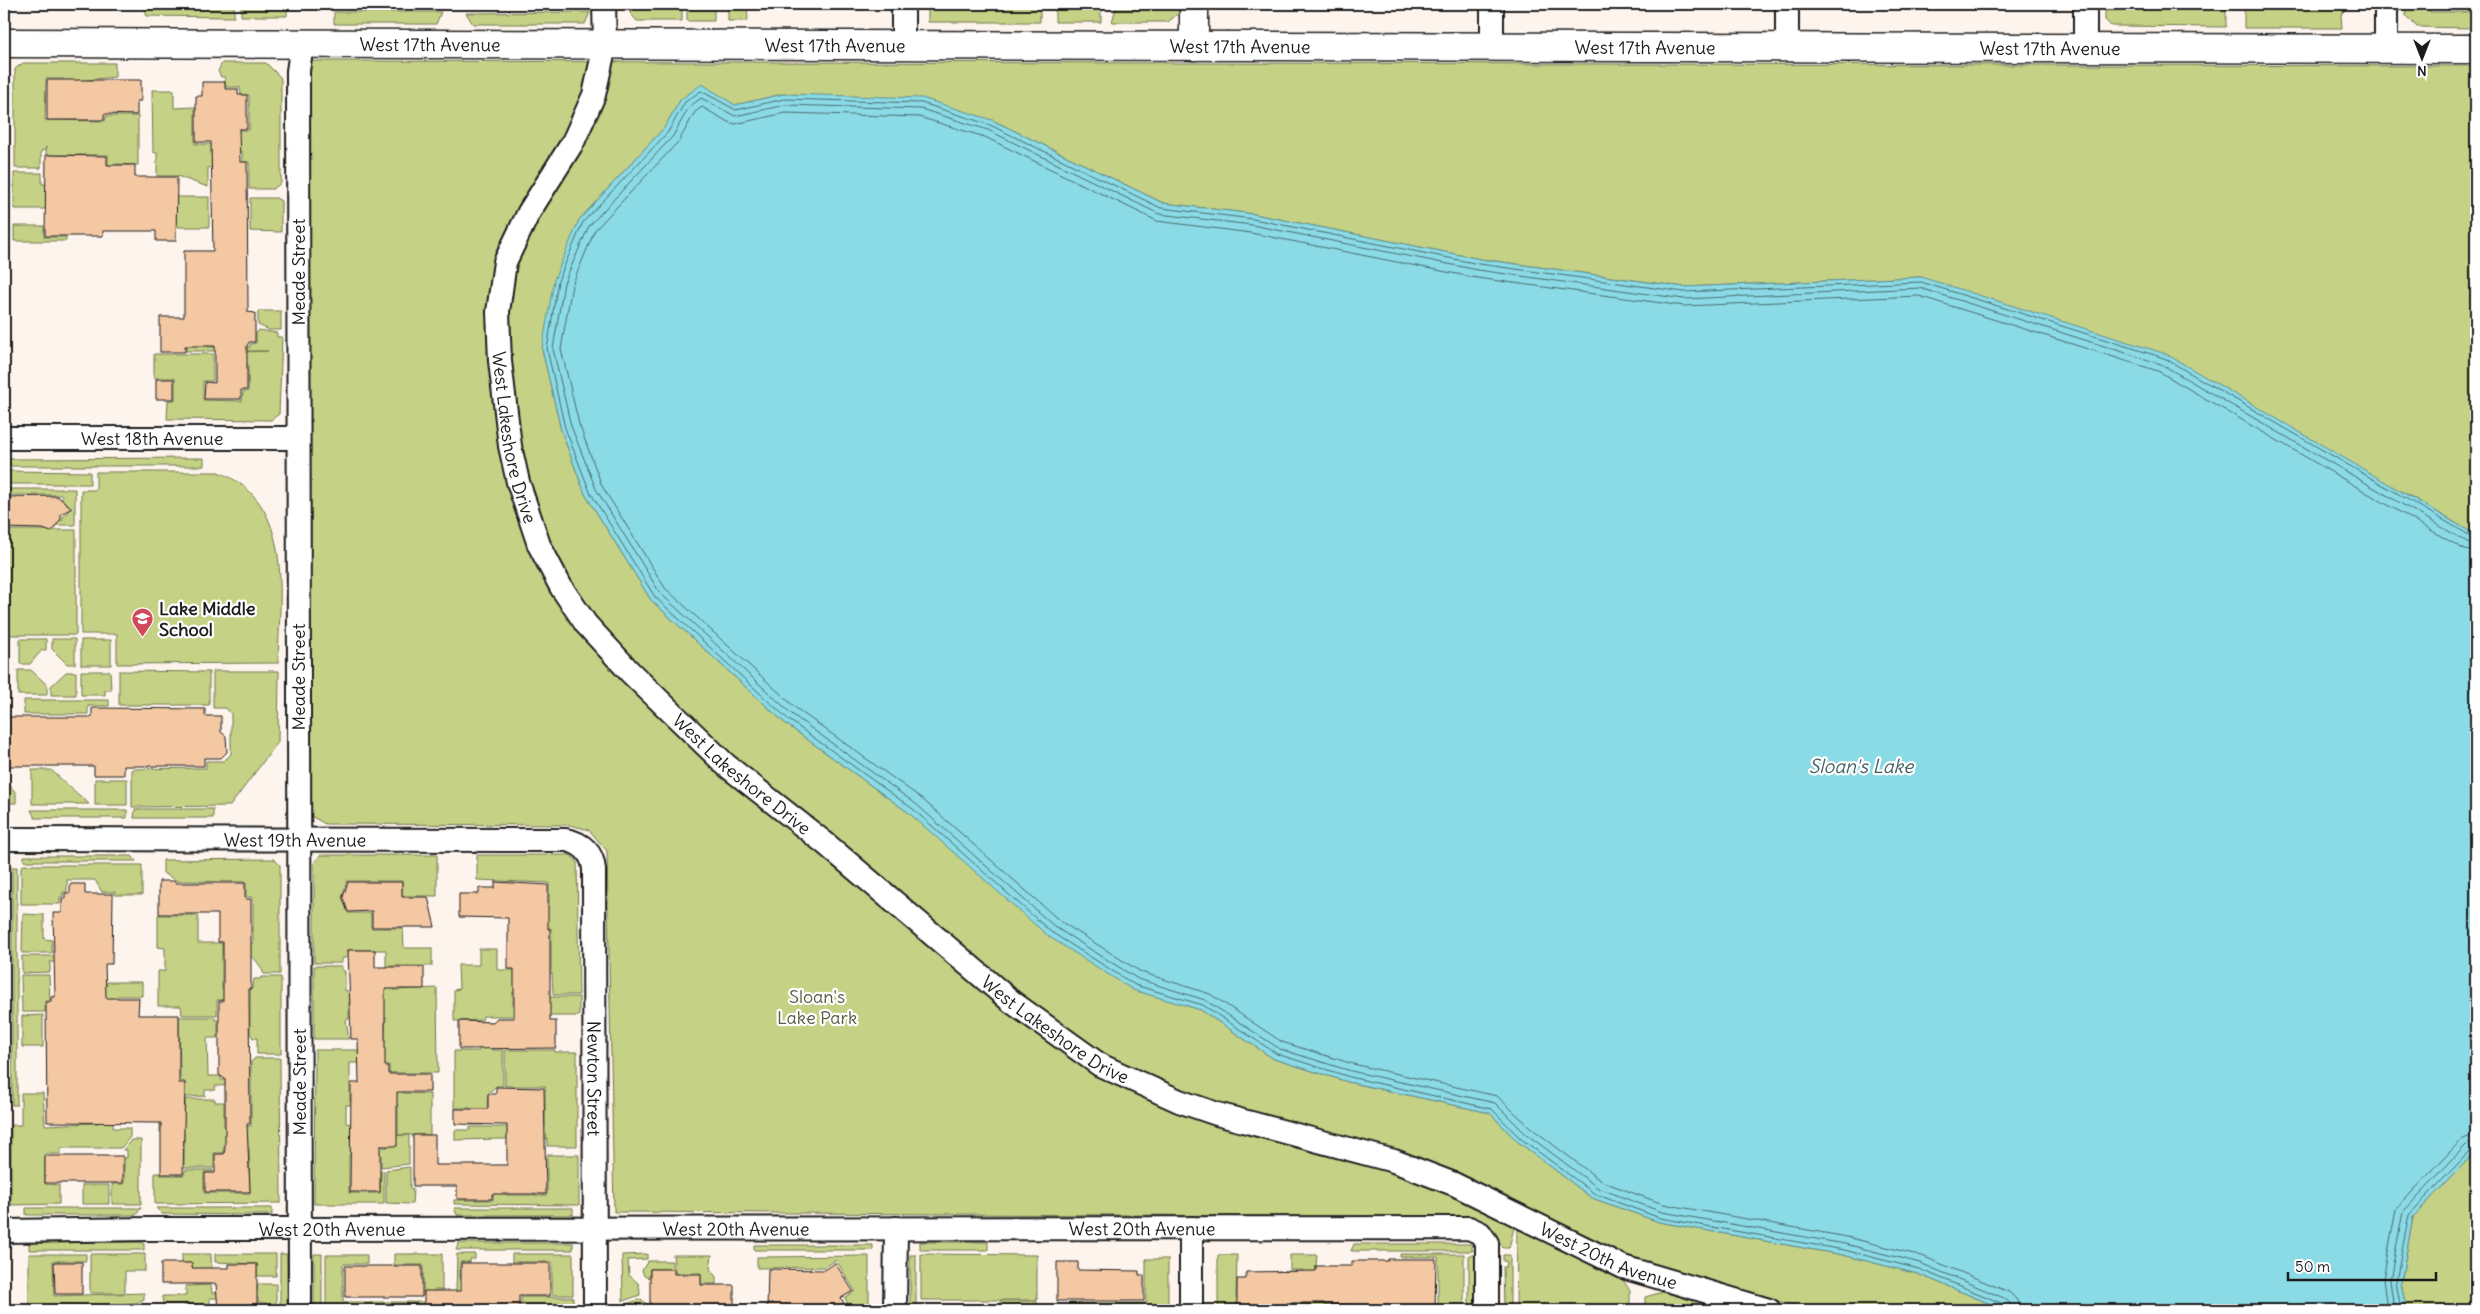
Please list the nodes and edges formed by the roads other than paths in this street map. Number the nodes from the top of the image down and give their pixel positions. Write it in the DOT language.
graph roads {
  1 [pos="604,4"];
  2 [pos="902,4"];
  3 [pos="1194,4"];
  4 [pos="1492,4"];
  5 [pos="1787,4"];
  6 [pos="2085,4"];
  7 [pos="2386,4"];
  8 [pos="4,43"];
  9 [pos="302,44"];
  10 [pos="605,45"];
  11 [pos="902,46"];
  12 [pos="1194,46"];
  13 [pos="1492,47"];
  14 [pos="1787,48"];
  15 [pos="2085,48"];
  16 [pos="2386,49"];
  17 [pos="2476,49"];
  18 [pos="4,438"];
  19 [pos="298,438"];
  20 [pos="4,839"];
  21 [pos="299,840"];
  22 [pos="586,849"];
  23 [pos="1454,1184"];
  24 [pos="896,1228"];
  25 [pos="1191,1228"];
  26 [pos="299,1229"];
  27 [pos="595,1229"];
  28 [pos="4,1231"];
  29 [pos="300,1310"];
  30 [pos="595,1310"];
  31 [pos="896,1310"];
  32 [pos="1191,1310"];
  33 [pos="1487,1310"];
  34 [pos="1769,1310"];
  1 -- 10 [label="street"];
  2 -- 11 [label="street"];
  3 -- 12 [label="street"];
  4 -- 13 [label="street"];
  5 -- 14 [label="street"];
  6 -- 15 [label="street"];
  7 -- 16 [label="street"];
  8 -- 9 [label="street, West 17th Avenue"];
  9 -- 10 [label="street, West 17th Avenue"];
  9 -- 19 [label="street, Meade Street"];
  10 -- 11 [label="street, West 17th Avenue"];
  10 -- 23 [label="street, West Lakeshore Drive"];
  11 -- 12 [label="street, West 17th Avenue"];
  12 -- 13 [label="street, West 17th Avenue"];
  13 -- 14 [label="street, West 17th Avenue"];
  14 -- 15 [label="street, West 17th Avenue"];
  15 -- 16 [label="street, West 17th Avenue"];
  16 -- 17 [label="street, West 17th Avenue"];
  18 -- 19 [label="street, West 18th Avenue"];
  19 -- 21 [label="street, Meade Street"];
  20 -- 21 [label="street, West 19th Avenue"];
  21 -- 22 [label="street, West 19th Avenue"];
  21 -- 26 [label="street, Meade Street"];
  22 -- 27 [label="street, Newton Street"];
  23 -- 34 [label="street, West 20th Avenue"];
  24 -- 25 [label="street, West 20th Avenue"];
  24 -- 27 [label="street, West 20th Avenue"];
  24 -- 31 [label="street"];
  25 -- 32 [label="street"];
  25 -- 33 [label="street, West 20th Avenue"];
  26 -- 27 [label="street, West 20th Avenue"];
  26 -- 28 [label="street, West 20th Avenue"];
  26 -- 29 [label="street, Meade Street"];
  27 -- 30 [label="street, Newton Street"];
}
